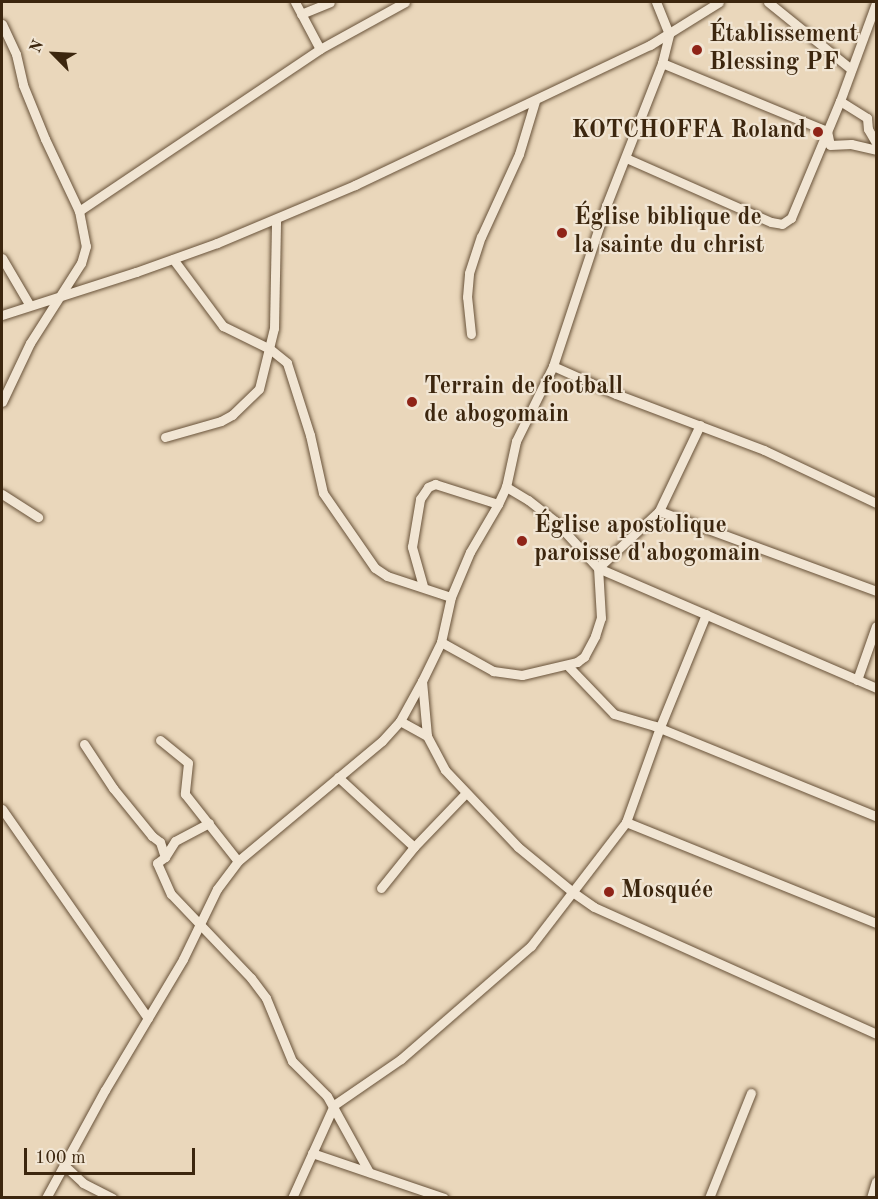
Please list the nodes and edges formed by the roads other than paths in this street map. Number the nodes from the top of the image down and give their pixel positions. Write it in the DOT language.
graph roads {
  1 [pos="295,2"];
  2 [pos="330,2"];
  3 [pos="405,2"];
  4 [pos="656,2"];
  5 [pos="719,2"];
  6 [pos="768,2"];
  7 [pos="876,3"];
  8 [pos="301,14"];
  9 [pos="2,24"];
  10 [pos="669,34"];
  11 [pos="320,49"];
  12 [pos="662,63"];
  13 [pos="851,69"];
  14 [pos="840,101"];
  15 [pos="535,102"];
  16 [pos="827,131"];
  17 [pos="876,143"];
  18 [pos="876,150"];
  19 [pos="626,158"];
  20 [pos="79,211"];
  21 [pos="276,219"];
  22 [pos="2,258"];
  23 [pos="173,259"];
  24 [pos="61,297"];
  25 [pos="29,304"];
  26 [pos="2,315"];
  27 [pos="471,334"];
  28 [pos="270,349"];
  29 [pos="553,366"];
  30 [pos="2,402"];
  31 [pos="700,425"];
  32 [pos="165,437"];
  33 [pos="506,487"];
  34 [pos="2,494"];
  35 [pos="876,503"];
  36 [pos="498,504"];
  37 [pos="659,511"];
  38 [pos="38,517"];
  39 [pos="598,568"];
  40 [pos="423,586"];
  41 [pos="876,591"];
  42 [pos="451,597"];
  43 [pos="706,614"];
  44 [pos="876,626"];
  45 [pos="441,642"];
  46 [pos="568,666"];
  47 [pos="857,680"];
  48 [pos="422,681"];
  49 [pos="876,688"];
  50 [pos="400,721"];
  51 [pos="660,728"];
  52 [pos="426,736"];
  53 [pos="160,740"];
  54 [pos="84,744"];
  55 [pos="338,777"];
  56 [pos="466,793"];
  57 [pos="2,808"];
  58 [pos="876,816"];
  59 [pos="626,822"];
  60 [pos="209,823"];
  61 [pos="414,847"];
  62 [pos="165,857"];
  63 [pos="238,861"];
  64 [pos="381,888"];
  65 [pos="574,893"];
  66 [pos="876,923"];
  67 [pos="199,926"];
  68 [pos="148,1018"];
  69 [pos="876,1034"];
  70 [pos="751,1093"];
  71 [pos="334,1105"];
  72 [pos="312,1153"];
  73 [pos="65,1166"];
  74 [pos="369,1172"];
  75 [pos="876,1182"];
  76 [pos="46,1197"];
  77 [pos="112,1197"];
  78 [pos="292,1197"];
  79 [pos="444,1197"];
  80 [pos="709,1197"];
  81 [pos="871,1197"];
  1 -- 8 [label="street"];
  2 -- 8 [label="street"];
  3 -- 11 [label="street"];
  4 -- 10 [label="street"];
  5 -- 10 [label="street"];
  6 -- 13 [label="street"];
  7 -- 13 [label="street"];
  8 -- 11 [label="street"];
  9 -- 20 [label="street"];
  10 -- 12 [label="street"];
  10 -- 15 [label="street"];
  11 -- 20 [label="street"];
  12 -- 16 [label="street"];
  12 -- 19 [label="street"];
  13 -- 14 [label="street"];
  14 -- 16 [label="street"];
  14 -- 17 [label="street"];
  15 -- 21 [label="street"];
  15 -- 27 [label="street"];
  16 -- 18 [label="street"];
  16 -- 19 [label="street"];
  19 -- 29 [label="street"];
  20 -- 24 [label="street"];
  21 -- 23 [label="street"];
  21 -- 28 [label="street"];
  22 -- 25 [label="street"];
  23 -- 24 [label="street"];
  23 -- 28 [label="street"];
  24 -- 25 [label="street"];
  24 -- 30 [label="street"];
  25 -- 26 [label="street"];
  28 -- 32 [label="street"];
  28 -- 40 [label="street"];
  29 -- 31 [label="street"];
  29 -- 33 [label="street"];
  31 -- 35 [label="street"];
  31 -- 37 [label="street"];
  33 -- 36 [label="street"];
  33 -- 39 [label="street"];
  34 -- 38 [label="street"];
  36 -- 40 [label="street"];
  36 -- 42 [label="street"];
  37 -- 39 [label="street"];
  37 -- 41 [label="street"];
  39 -- 43 [label="street"];
  39 -- 46 [label="street"];
  40 -- 42 [label="street"];
  42 -- 45 [label="street"];
  43 -- 47 [label="street"];
  43 -- 51 [label="street"];
  44 -- 47 [label="street"];
  45 -- 46 [label="street"];
  45 -- 48 [label="street"];
  46 -- 51 [label="street"];
  47 -- 49 [label="street"];
  48 -- 50 [label="street"];
  48 -- 52 [label="street"];
  50 -- 52 [label="street"];
  50 -- 55 [label="street"];
  51 -- 58 [label="street"];
  51 -- 59 [label="street"];
  52 -- 56 [label="street"];
  53 -- 60 [label="street"];
  54 -- 62 [label="street"];
  55 -- 61 [label="street"];
  55 -- 63 [label="street"];
  56 -- 61 [label="street"];
  56 -- 65 [label="street"];
  57 -- 68 [label="street"];
  59 -- 65 [label="street"];
  59 -- 66 [label="street"];
  60 -- 62 [label="street"];
  60 -- 63 [label="street"];
  61 -- 64 [label="street"];
  62 -- 67 [label="street"];
  63 -- 67 [label="street"];
  65 -- 69 [label="street"];
  65 -- 71 [label="street"];
  67 -- 68 [label="street"];
  67 -- 71 [label="street"];
  68 -- 73 [label="street"];
  70 -- 80 [label="street"];
  71 -- 72 [label="street"];
  71 -- 74 [label="street"];
  72 -- 74 [label="street"];
  72 -- 78 [label="street"];
  73 -- 76 [label="street"];
  73 -- 77 [label="street"];
  74 -- 79 [label="street"];
  75 -- 81 [label="street"];
}
